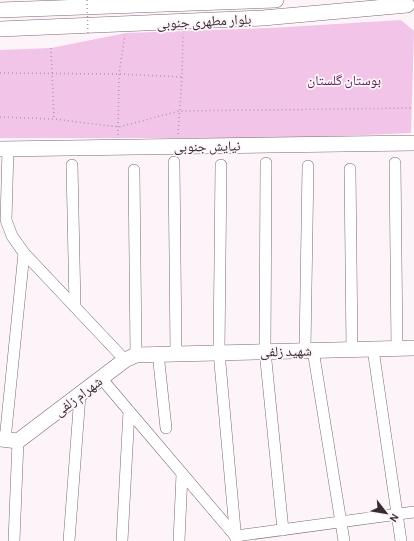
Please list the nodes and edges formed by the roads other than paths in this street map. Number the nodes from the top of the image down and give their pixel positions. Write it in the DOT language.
graph roads {
  1 [pos="276,0"];
  2 [pos="409,7"];
  3 [pos="0,10"];
  4 [pos="0,29"];
  5 [pos="414,143"];
  6 [pos="4,149"];
  7 [pos="174,162"];
  8 [pos="266,163"];
  9 [pos="395,163"];
  10 [pos="72,165"];
  11 [pos="221,165"];
  12 [pos="308,166"];
  13 [pos="350,169"];
  14 [pos="134,170"];
  15 [pos="24,253"];
  16 [pos="74,307"];
  17 [pos="414,348"];
  18 [pos="352,349"];
  19 [pos="373,349"];
  20 [pos="397,349"];
  21 [pos="309,350"];
  22 [pos="265,351"];
  23 [pos="176,352"];
  24 [pos="219,352"];
  25 [pos="158,353"];
  26 [pos="130,357"];
  27 [pos="101,378"];
  28 [pos="80,395"];
  29 [pos="129,411"];
  30 [pos="166,428"];
  31 [pos="8,440"];
  32 [pos="182,474"];
  33 [pos="414,512"];
  34 [pos="397,514"];
  35 [pos="341,522"];
  36 [pos="283,530"];
  37 [pos="237,539"];
  38 [pos="14,541"];
  39 [pos="69,541"];
  40 [pos="122,541"];
  41 [pos="179,541"];
  42 [pos="344,541"];
  43 [pos="401,541"];
  1 -- 3 [label="main road, بلوار مطهری جنوبی"];
  2 -- 4 [label="main road, بلوار مطهری جنوبی"];
  5 -- 6 [label="main road, نیایش جنوبی"];
  6 -- 15 [label="street"];
  7 -- 23 [label="street"];
  8 -- 22 [label="street"];
  9 -- 20 [label="street"];
  10 -- 16 [label="street"];
  11 -- 24 [label="street"];
  12 -- 21 [label="street"];
  13 -- 18 [label="street"];
  14 -- 26 [label="street"];
  15 -- 16 [label="street"];
  15 -- 31 [label="street"];
  16 -- 26 [label="street"];
  17 -- 20 [label="main road, شهید زلفی"];
  18 -- 19 [label="main road, شهید زلفی"];
  18 -- 21 [label="main road, شهید زلفی"];
  19 -- 20 [label="main road, شهید زلفی"];
  19 -- 34 [label="street"];
  21 -- 22 [label="main road, شهید زلفی"];
  21 -- 35 [label="street"];
  22 -- 24 [label="main road, شهید زلفی"];
  22 -- 36 [label="street"];
  23 -- 24 [label="main road, شهید زلفی"];
  23 -- 25 [label="main road, شهید زلفی"];
  24 -- 37 [label="street"];
  25 -- 26 [label="main road"];
  25 -- 30 [label="street"];
  26 -- 27 [label="main road, شهرام زلفی"];
  27 -- 28 [label="main road, شهرام زلفی"];
  27 -- 29 [label="street"];
  28 -- 31 [label="main road, شهرام زلفی"];
  28 -- 39 [label="street"];
  29 -- 32 [label="street"];
  29 -- 40 [label="street"];
  31 -- 38 [label="street"];
  32 -- 37 [label="street"];
  32 -- 41 [label="street"];
  33 -- 34 [label="street"];
  34 -- 35 [label="street"];
  34 -- 43 [label="street"];
  35 -- 36 [label="street"];
  35 -- 42 [label="street"];
  36 -- 37 [label="street"];
}
